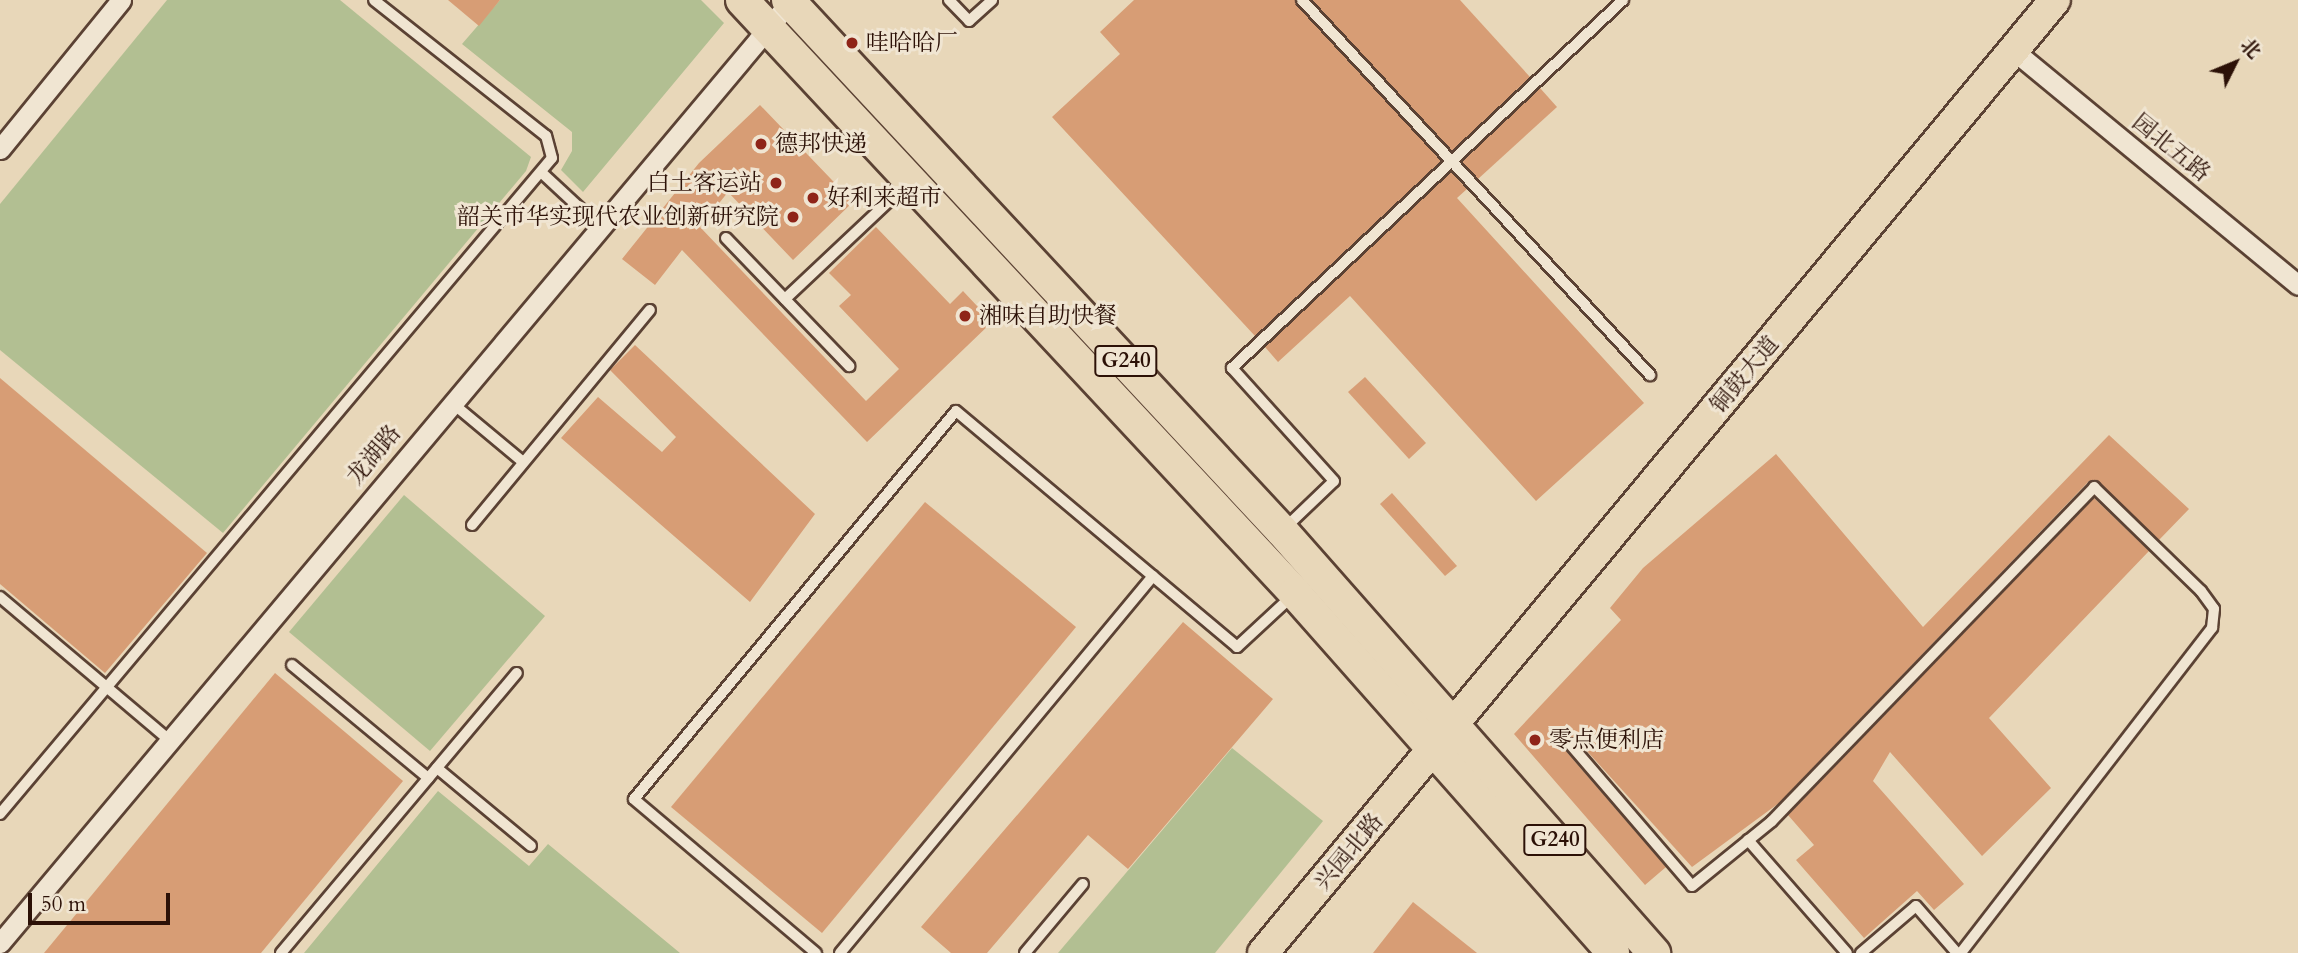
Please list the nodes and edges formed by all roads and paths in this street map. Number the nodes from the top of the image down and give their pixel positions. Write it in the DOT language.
graph roads {
  1 [pos="121,0"];
  2 [pos="374,0"];
  3 [pos="743,0"];
  4 [pos="949,0"];
  5 [pos="992,0"];
  6 [pos="1302,0"];
  7 [pos="1623,0"];
  8 [pos="2055,0"];
  9 [pos="789,1"];
  10 [pos="768,26"];
  11 [pos="2013,50"];
  12 [pos="0,149"];
  13 [pos="1452,161"];
  14 [pos="541,172"];
  15 [pos="913,177"];
  16 [pos="598,225"];
  17 [pos="726,238"];
  18 [pos="2298,285"];
  19 [pos="785,299"];
  20 [pos="650,310"];
  21 [pos="849,366"];
  22 [pos="1650,375"];
  23 [pos="451,401"];
  24 [pos="523,462"];
  25 [pos="472,525"];
  26 [pos="1282,531"];
  27 [pos="1153,576"];
  28 [pos="1295,593"];
  29 [pos="0,597"];
  30 [pos="292,664"];
  31 [pos="517,673"];
  32 [pos="107,687"];
  33 [pos="1455,727"];
  34 [pos="167,738"];
  35 [pos="1570,744"];
  36 [pos="1434,751"];
  37 [pos="437,768"];
  38 [pos="428,778"];
  39 [pos="0,814"];
  40 [pos="1748,840"];
  41 [pos="531,846"];
  42 [pos="1083,884"];
  43 [pos="0,943"];
  44 [pos="281,953"];
  45 [pos="816,953"];
  46 [pos="840,953"];
  47 [pos="1025,953"];
  48 [pos="1263,953"];
  49 [pos="1613,953"];
  50 [pos="1654,953"];
  51 [pos="1847,953"];
  52 [pos="1861,953"];
  53 [pos="1959,953"];
  1 -- 12 [label="street"];
  2 -- 14 [label="lane"];
  3 -- 10 [label="highway, G240"];
  4 -- 5 [label="lane"];
  6 -- 13 [label="lane"];
  7 -- 13 [label="lane"];
  8 -- 11 [label="main road, 铜鼓大道"];
  9 -- 10 [label="street, 龙湖路"];
  9 -- 26 [label="highway, G240"];
  10 -- 15 [label="highway, G240"];
  10 -- 16 [label="street, 龙湖路"];
  11 -- 18 [label="street, 园北五路"];
  11 -- 33 [label="main road, 铜鼓大道"];
  13 -- 22 [label="lane"];
  13 -- 26 [label="lane"];
  14 -- 16 [label="lane"];
  14 -- 32 [label="lane"];
  15 -- 19 [label="lane"];
  15 -- 28 [label="highway, G240"];
  16 -- 23 [label="street, 龙湖路"];
  17 -- 19 [label="lane"];
  19 -- 21 [label="lane"];
  20 -- 24 [label="lane"];
  23 -- 24 [label="lane"];
  23 -- 34 [label="street, 龙湖路"];
  24 -- 25 [label="lane"];
  26 -- 33 [label="highway, G240"];
  27 -- 28 [label="lane"];
  27 -- 45 [label="lane"];
  27 -- 46 [label="lane"];
  28 -- 36 [label="highway, G240"];
  29 -- 32 [label="lane"];
  30 -- 38 [label="lane"];
  31 -- 37 [label="lane"];
  32 -- 34 [label="lane"];
  32 -- 39 [label="lane"];
  33 -- 36 [label="main road, 铜鼓大道"];
  33 -- 50 [label="highway, G240"];
  34 -- 43 [label="street, 龙湖路"];
  35 -- 40 [label="lane"];
  36 -- 48 [label="main road, 兴园北路"];
  36 -- 49 [label="highway, G240"];
  37 -- 38 [label="lane"];
  37 -- 41 [label="lane"];
  38 -- 44 [label="lane"];
  40 -- 51 [label="lane"];
  40 -- 53 [label="lane"];
  42 -- 47 [label="lane"];
  52 -- 53 [label="lane"];
}
